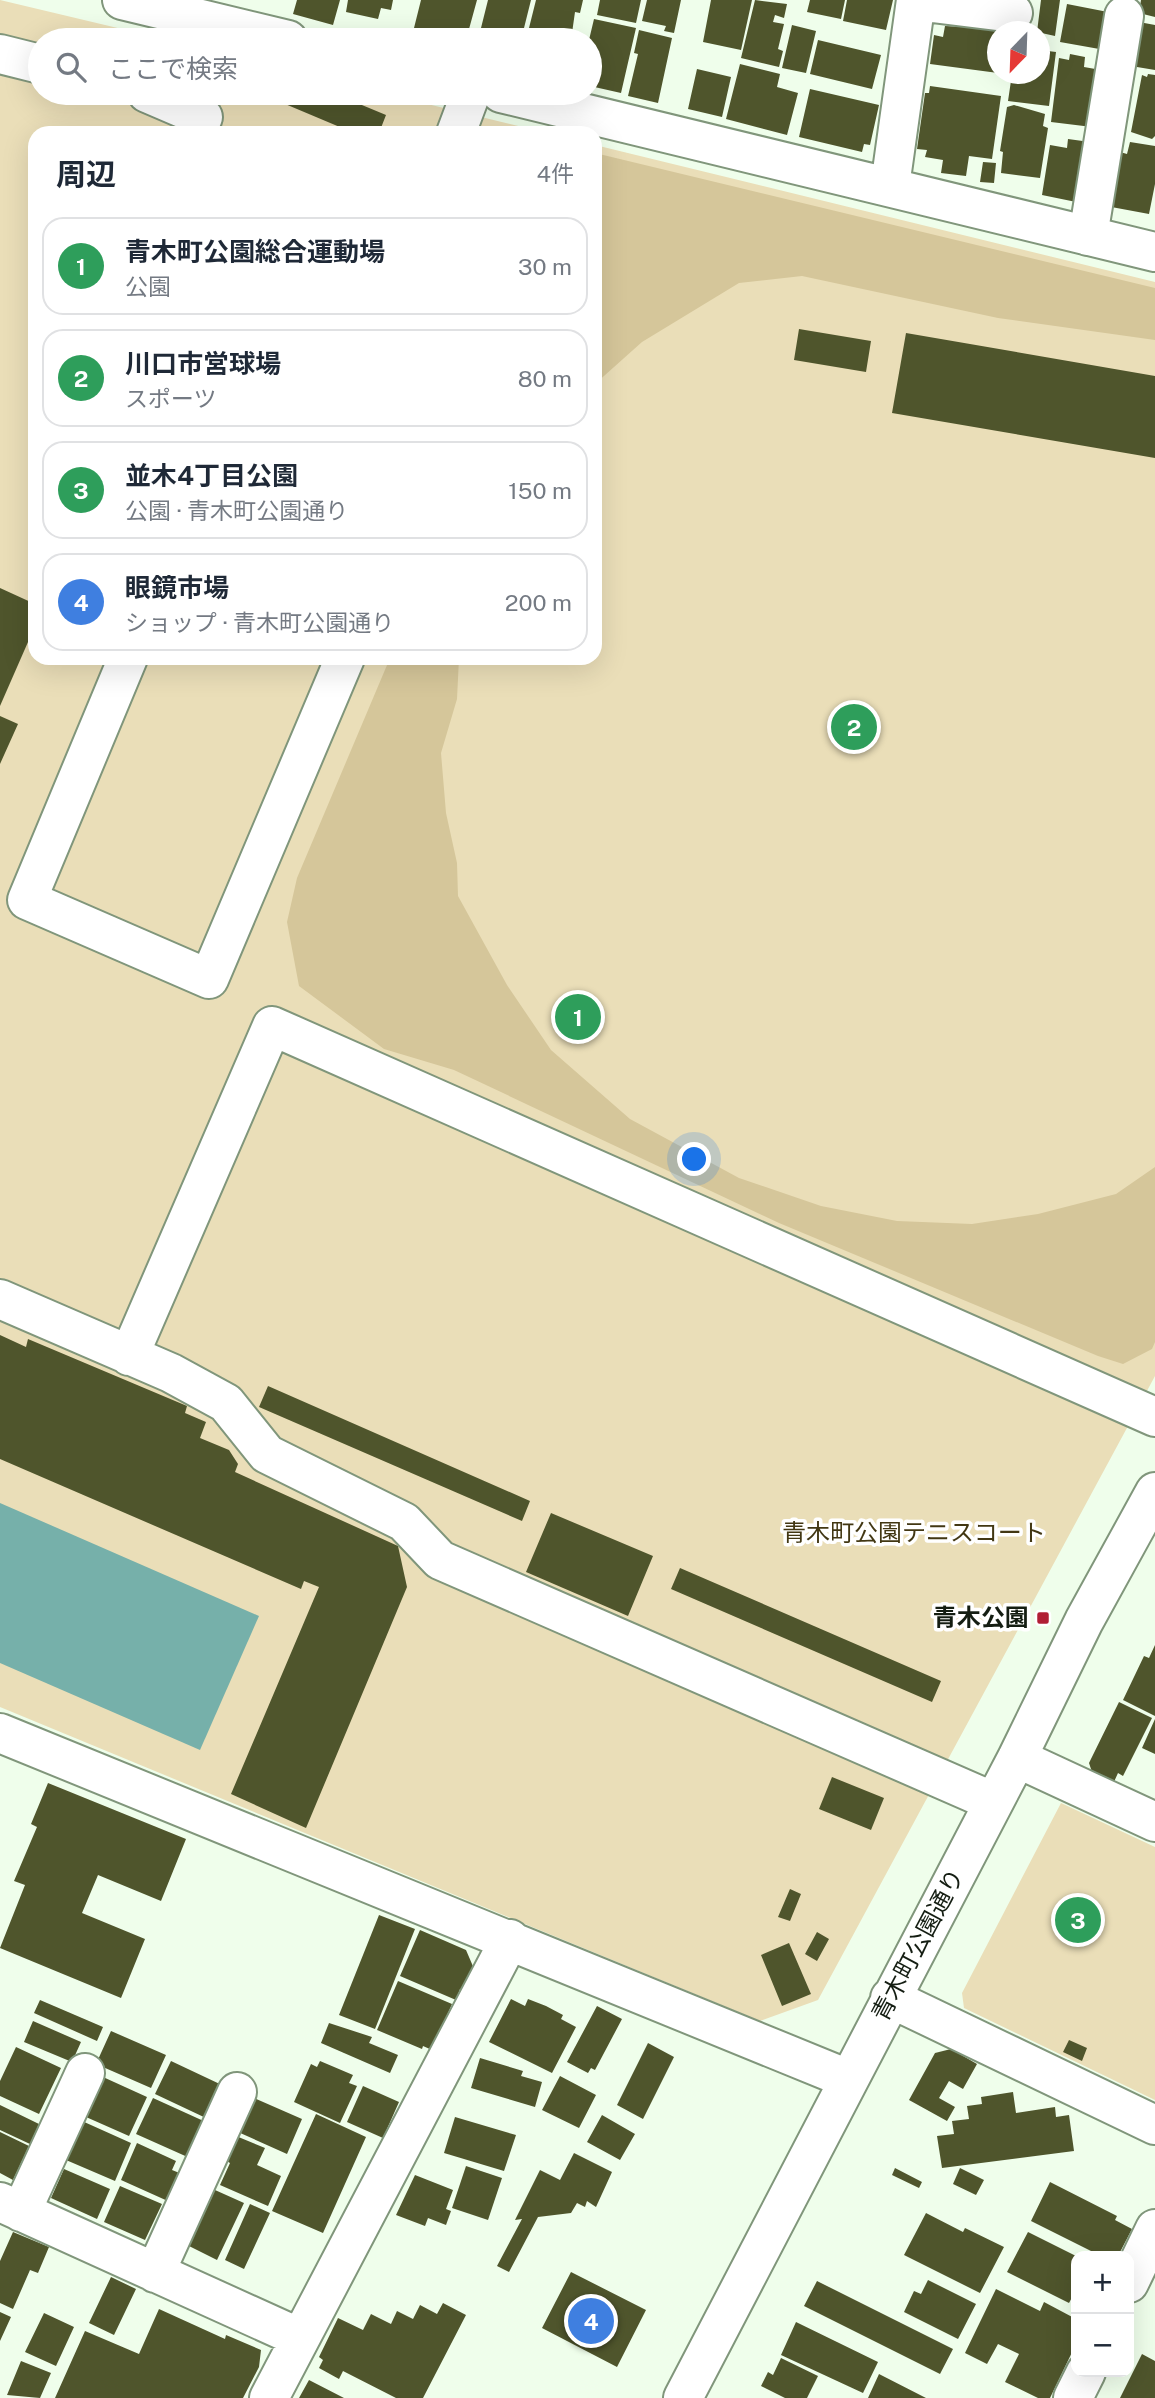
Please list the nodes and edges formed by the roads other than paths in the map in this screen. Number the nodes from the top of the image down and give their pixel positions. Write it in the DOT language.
graph roads {
  1 [pos="122,0"];
  2 [pos="916,1"];
  3 [pos="1013,13"];
  4 [pos="1124,16"];
  5 [pos="238,28"];
  6 [pos="0,54"];
  7 [pos="28,61"];
  8 [pos="175,105"];
  9 [pos="466,105"];
  10 [pos="551,105"];
  11 [pos="199,126"];
  12 [pos="459,126"];
  13 [pos="890,186"];
  14 [pos="1088,236"];
  15 [pos="1155,252"];
  16 [pos="125,665"];
  17 [pos="342,665"];
  18 [pos="0,1299"];
  19 [pos="129,1356"];
  20 [pos="1155,1417"];
  21 [pos="1155,1492"];
  22 [pos="0,1733"];
  23 [pos="1017,1758"];
  24 [pos="993,1802"];
  25 [pos="1155,1822"];
  26 [pos="510,1939"];
  27 [pos="890,1998"];
  28 [pos="85,2073"];
  29 [pos="848,2079"];
  30 [pos="237,2092"];
  31 [pos="1155,2125"];
  32 [pos="11,2207"];
  33 [pos="1155,2228"];
  34 [pos="1134,2272"];
  35 [pos="155,2273"];
  36 [pos="300,2338"];
  37 [pos="1084,2377"];
  38 [pos="269,2398"];
  39 [pos="683,2398"];
  40 [pos="1073,2398"];
  1 -- 5 [label="street"];
  2 -- 3 [label="street"];
  2 -- 13 [label="street"];
  4 -- 14 [label="street"];
  6 -- 7 [label="street"];
  8 -- 11 [label="street"];
  9 -- 12 [label="street"];
  10 -- 13 [label="street"];
  13 -- 14 [label="street"];
  14 -- 15 [label="street"];
  16 -- 17 [label="street"];
  18 -- 19 [label="street"];
  19 -- 20 [label="street"];
  19 -- 24 [label="street"];
  21 -- 23 [label="street, 青木町公園通り"];
  22 -- 26 [label="street"];
  23 -- 24 [label="street, 青木町公園通り"];
  23 -- 25 [label="street"];
  24 -- 27 [label="street, 青木町公園通り"];
  26 -- 29 [label="street"];
  26 -- 36 [label="street"];
  27 -- 29 [label="street, 青木町公園通り"];
  27 -- 31 [label="street"];
  28 -- 32 [label="street"];
  29 -- 39 [label="street, 青木町公園通り"];
  30 -- 35 [label="street"];
  32 -- 35 [label="street"];
  33 -- 34 [label="street"];
  35 -- 36 [label="street"];
  36 -- 38 [label="street"];
  37 -- 40 [label="street"];
}
